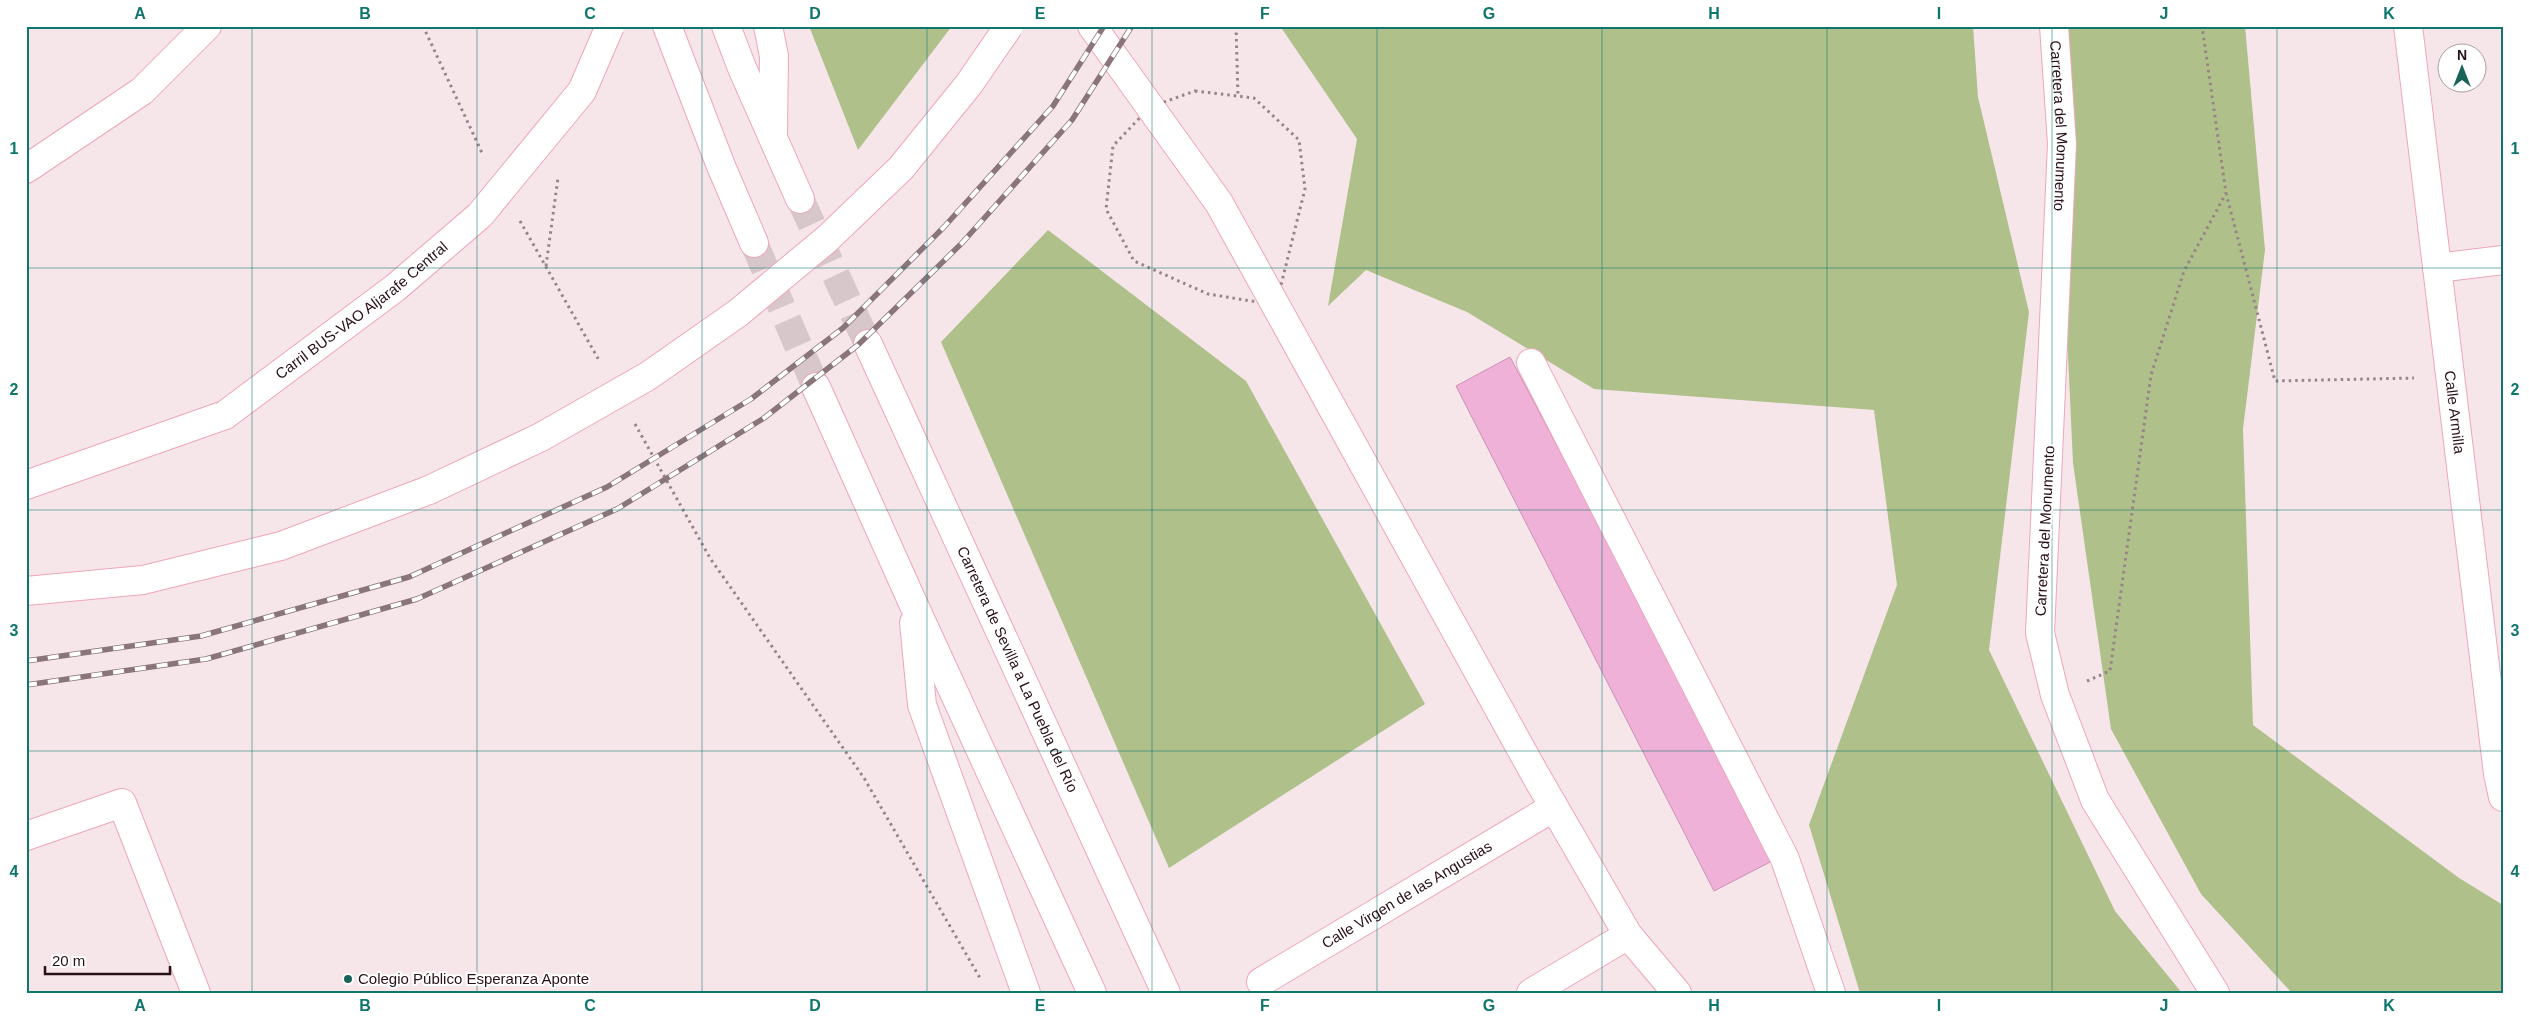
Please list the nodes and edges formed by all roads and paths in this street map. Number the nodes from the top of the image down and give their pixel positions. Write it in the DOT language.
graph roads {
  1 [pos="207,26"];
  2 [pos="423,26"];
  3 [pos="610,26"];
  4 [pos="667,26"];
  5 [pos="726,26"];
  6 [pos="768,26"];
  7 [pos="1009,26"];
  8 [pos="1092,26"];
  9 [pos="1236,26"];
  10 [pos="2054,26"];
  11 [pos="2202,26"];
  12 [pos="2408,26"];
  13 [pos="1238,96"];
  14 [pos="773,141"];
  15 [pos="485,160"];
  16 [pos="26,169"];
  17 [pos="2226,193"];
  18 [pos="800,199"];
  19 [pos="518,218"];
  20 [pos="754,243"];
  21 [pos="2503,260"];
  22 [pos="2437,268"];
  23 [pos="868,344"];
  24 [pos="1531,363"];
  25 [pos="604,369"];
  26 [pos="2450,377"];
  27 [pos="816,387"];
  28 [pos="633,421"];
  29 [pos="26,485"];
  30 [pos="26,591"];
  31 [pos="912,601"];
  32 [pos="2055,695"];
  33 [pos="2503,797"];
  34 [pos="1554,807"];
  35 [pos="26,836"];
  36 [pos="1628,935"];
  37 [pos="1261,982"];
  38 [pos="984,984"];
  39 [pos="196,993"];
  40 [pos="1026,993"];
  41 [pos="1092,993"];
  42 [pos="1166,993"];
  43 [pos="1532,993"];
  44 [pos="1677,993"];
  45 [pos="1831,993"];
  46 [pos="2215,993"];
  1 -- 16 [label="main road"];
  2 -- 15 [label="path"];
  3 -- 29 [label="main road, Carril BUS-VAO Aljarafe Central, bridge"];
  4 -- 20 [label="main road"];
  5 -- 14 [label="main road"];
  6 -- 14 [label="main road"];
  7 -- 30 [label="main road, bridge"];
  8 -- 34 [label="main road"];
  9 -- 13 [label="path"];
  10 -- 32 [label="main road, Carretera del Monumento"];
  11 -- 17 [label="path"];
  12 -- 22 [label="main road, Calle Armilla"];
  14 -- 18 [label="main road"];
  17 -- 26 [label="path"];
  17 -- 32 [label="path"];
  19 -- 25 [label="path"];
  21 -- 22 [label="main road"];
  22 -- 26 [label="main road, Calle Armilla"];
  23 -- 42 [label="main road, Carretera de Sevilla a La Puebla del Río"];
  24 -- 45 [label="main road"];
  26 -- 33 [label="main road, Calle Armilla"];
  27 -- 31 [label="main road"];
  28 -- 38 [label="path"];
  31 -- 40 [label="main road"];
  31 -- 41 [label="main road"];
  32 -- 46 [label="main road, Carretera del Monumento"];
  34 -- 36 [label="main road"];
  34 -- 37 [label="main road, Calle Virgen de las Angustias"];
  35 -- 39 [label="main road"];
  36 -- 43 [label="main road"];
  36 -- 44 [label="main road"];
}
